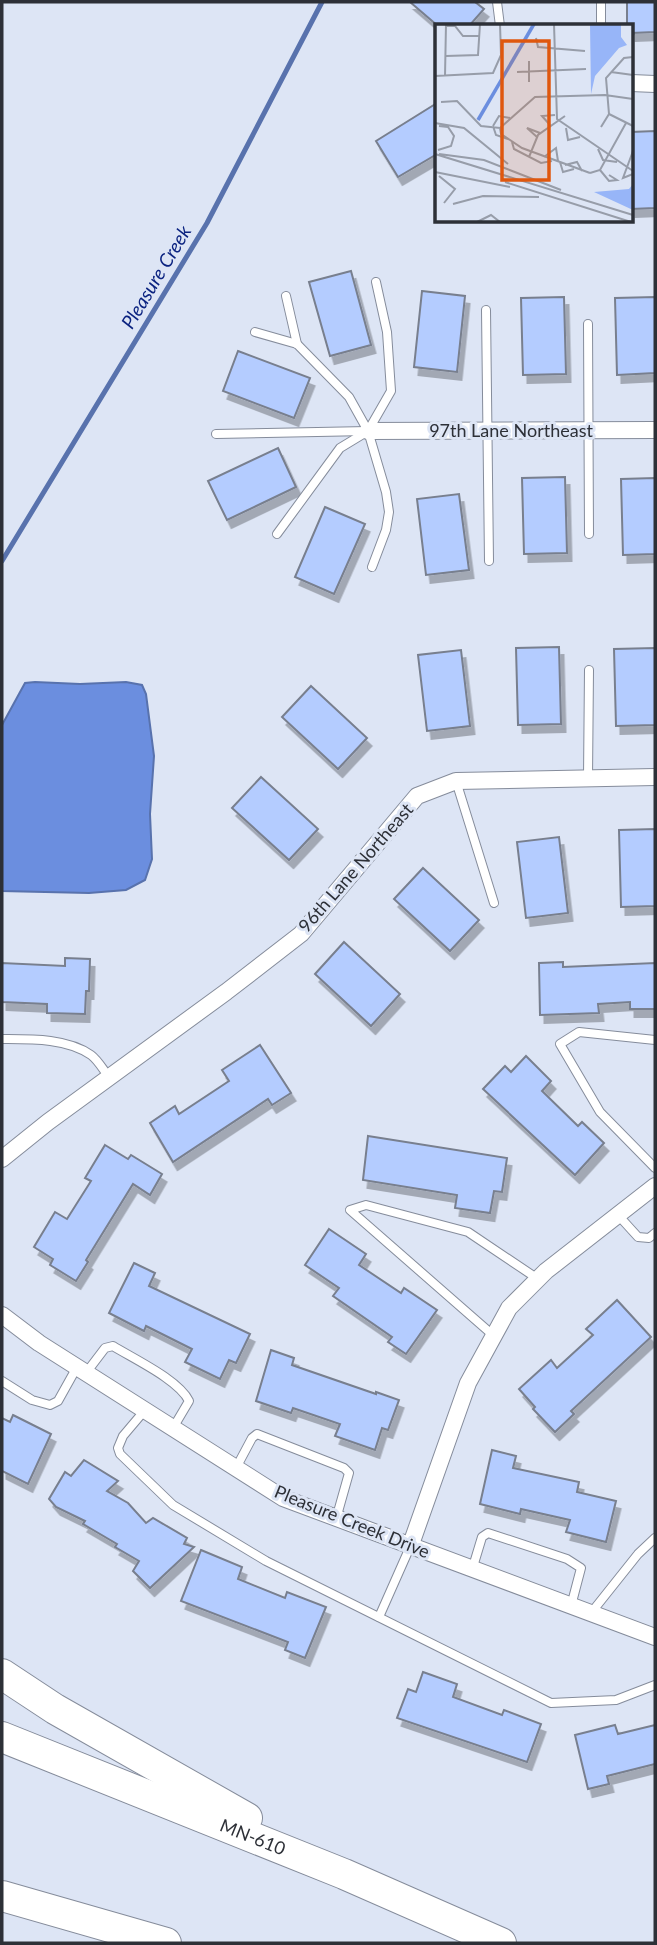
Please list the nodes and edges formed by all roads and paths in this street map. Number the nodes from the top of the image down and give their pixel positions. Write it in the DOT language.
graph roads {
  1 [pos="497,2"];
  2 [pos="601,2"];
  3 [pos="500,24"];
  4 [pos="601,24"];
  5 [pos="632,83"];
  6 [pos="655,84"];
  7 [pos="376,282"];
  8 [pos="286,296"];
  9 [pos="486,310"];
  10 [pos="588,324"];
  11 [pos="255,331"];
  12 [pos="297,344"];
  13 [pos="655,430"];
  14 [pos="368,431"];
  15 [pos="489,431"];
  16 [pos="588,431"];
  17 [pos="216,434"];
  18 [pos="277,534"];
  19 [pos="589,534"];
  20 [pos="489,561"];
  21 [pos="372,567"];
  22 [pos="589,670"];
  23 [pos="655,777"];
  24 [pos="588,778"];
  25 [pos="456,781"];
  26 [pos="494,903"];
  27 [pos="2,1039"];
  28 [pos="655,1040"];
  29 [pos="109,1077"];
  30 [pos="2,1159"];
  31 [pos="655,1168"];
  32 [pos="655,1186"];
  33 [pos="618,1215"];
  34 [pos="655,1233"];
  35 [pos="538,1279"];
  36 [pos="2,1315"];
  37 [pos="494,1336"];
  38 [pos="82,1370"];
  39 [pos="2,1381"];
  40 [pos="145,1410"];
  41 [pos="173,1429"];
  42 [pos="236,1468"];
  43 [pos="336,1519"];
  44 [pos="655,1538"];
  45 [pos="410,1547"];
  46 [pos="472,1570"];
  47 [pos="571,1606"];
  48 [pos="591,1613"];
  49 [pos="379,1617"];
  50 [pos="655,1637"];
  51 [pos="2,1674"];
  52 [pos="655,1685"];
  53 [pos="2,1737"];
  54 [pos="344,1874"];
  55 [pos="2,1896"];
  56 [pos="166,1943"];
  57 [pos="501,1943"];
  1 -- 3 [label="lane"];
  2 -- 4 [label="lane"];
  5 -- 6 [label="street"];
  7 -- 14 [label="lane"];
  8 -- 12 [label="lane"];
  9 -- 15 [label="lane"];
  10 -- 16 [label="lane"];
  11 -- 12 [label="lane"];
  12 -- 14 [label="lane"];
  13 -- 16 [label="street, 97th Lane Northeast"];
  14 -- 15 [label="street, 97th Lane Northeast"];
  14 -- 17 [label="lane"];
  14 -- 18 [label="lane"];
  14 -- 21 [label="lane"];
  15 -- 16 [label="street, 97th Lane Northeast"];
  15 -- 20 [label="lane"];
  16 -- 19 [label="lane"];
  22 -- 24 [label="lane"];
  23 -- 24 [label="street, 96th Lane Northeast"];
  24 -- 25 [label="street, 96th Lane Northeast"];
  25 -- 26 [label="lane"];
  25 -- 29 [label="street, 96th Lane Northeast"];
  27 -- 29 [label="lane"];
  28 -- 31 [label="lane"];
  29 -- 30 [label="street, 96th Lane Northeast"];
  32 -- 33 [label="street"];
  33 -- 34 [label="lane"];
  33 -- 35 [label="street"];
  35 -- 37 [label="street"];
  35 -- 37 [label="lane"];
  36 -- 38 [label="street, Pleasure Creek Drive"];
  37 -- 45 [label="street"];
  38 -- 39 [label="lane"];
  38 -- 40 [label="street, Pleasure Creek Drive"];
  38 -- 41 [label="lane"];
  40 -- 41 [label="street, Pleasure Creek Drive"];
  40 -- 49 [label="lane"];
  41 -- 42 [label="street, Pleasure Creek Drive"];
  42 -- 43 [label="street, Pleasure Creek Drive"];
  42 -- 43 [label="lane"];
  43 -- 45 [label="street, Pleasure Creek Drive"];
  44 -- 48 [label="lane"];
  45 -- 46 [label="street, Pleasure Creek Drive"];
  45 -- 49 [label="lane"];
  46 -- 47 [label="street, Pleasure Creek Drive"];
  46 -- 47 [label="lane"];
  47 -- 48 [label="street, Pleasure Creek Drive"];
  48 -- 50 [label="street, Pleasure Creek Drive"];
  49 -- 52 [label="lane"];
  51 -- 54 [label="highway"];
  53 -- 54 [label="highway, MN-610"];
  54 -- 57 [label="highway, MN-610"];
  55 -- 56 [label="highway"];
}
